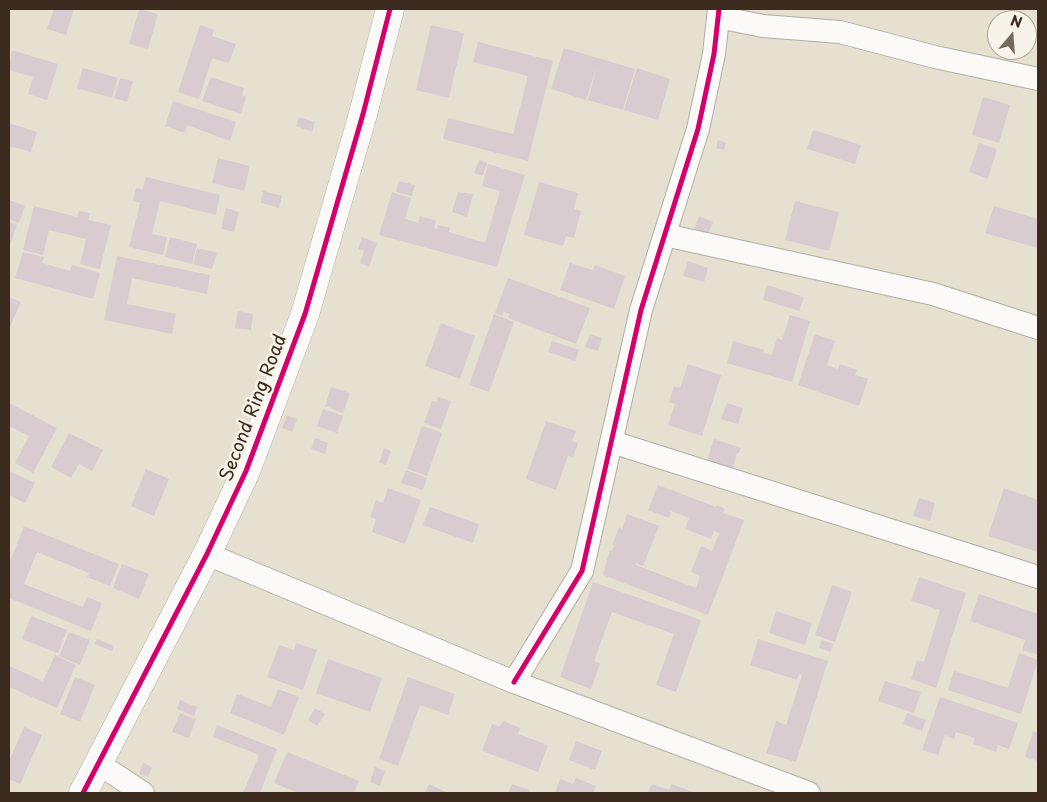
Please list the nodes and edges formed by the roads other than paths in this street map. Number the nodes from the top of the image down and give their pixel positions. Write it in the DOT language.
graph roads {
  1 [pos="390,9"];
  2 [pos="719,13"];
  3 [pos="1038,80"];
  4 [pos="665,235"];
  5 [pos="1038,328"];
  6 [pos="612,442"];
  7 [pos="207,554"];
  8 [pos="1038,577"];
  9 [pos="514,682"];
  10 [pos="99,764"];
  11 [pos="785,789"];
  12 [pos="83,793"];
  13 [pos="143,793"];
  14 [pos="809,793"];
  1 -- 7 [label="street, Second Ring Road"];
  2 -- 3 [label="street"];
  2 -- 4 [label="street"];
  4 -- 5 [label="street"];
  4 -- 6 [label="street"];
  6 -- 8 [label="street"];
  6 -- 9 [label="street"];
  7 -- 9 [label="street"];
  7 -- 10 [label="street, Second Ring Road"];
  9 -- 11 [label="street"];
  10 -- 12 [label="street, Second Ring Road"];
  10 -- 13 [label="street"];
  11 -- 14 [label="street"];
}
